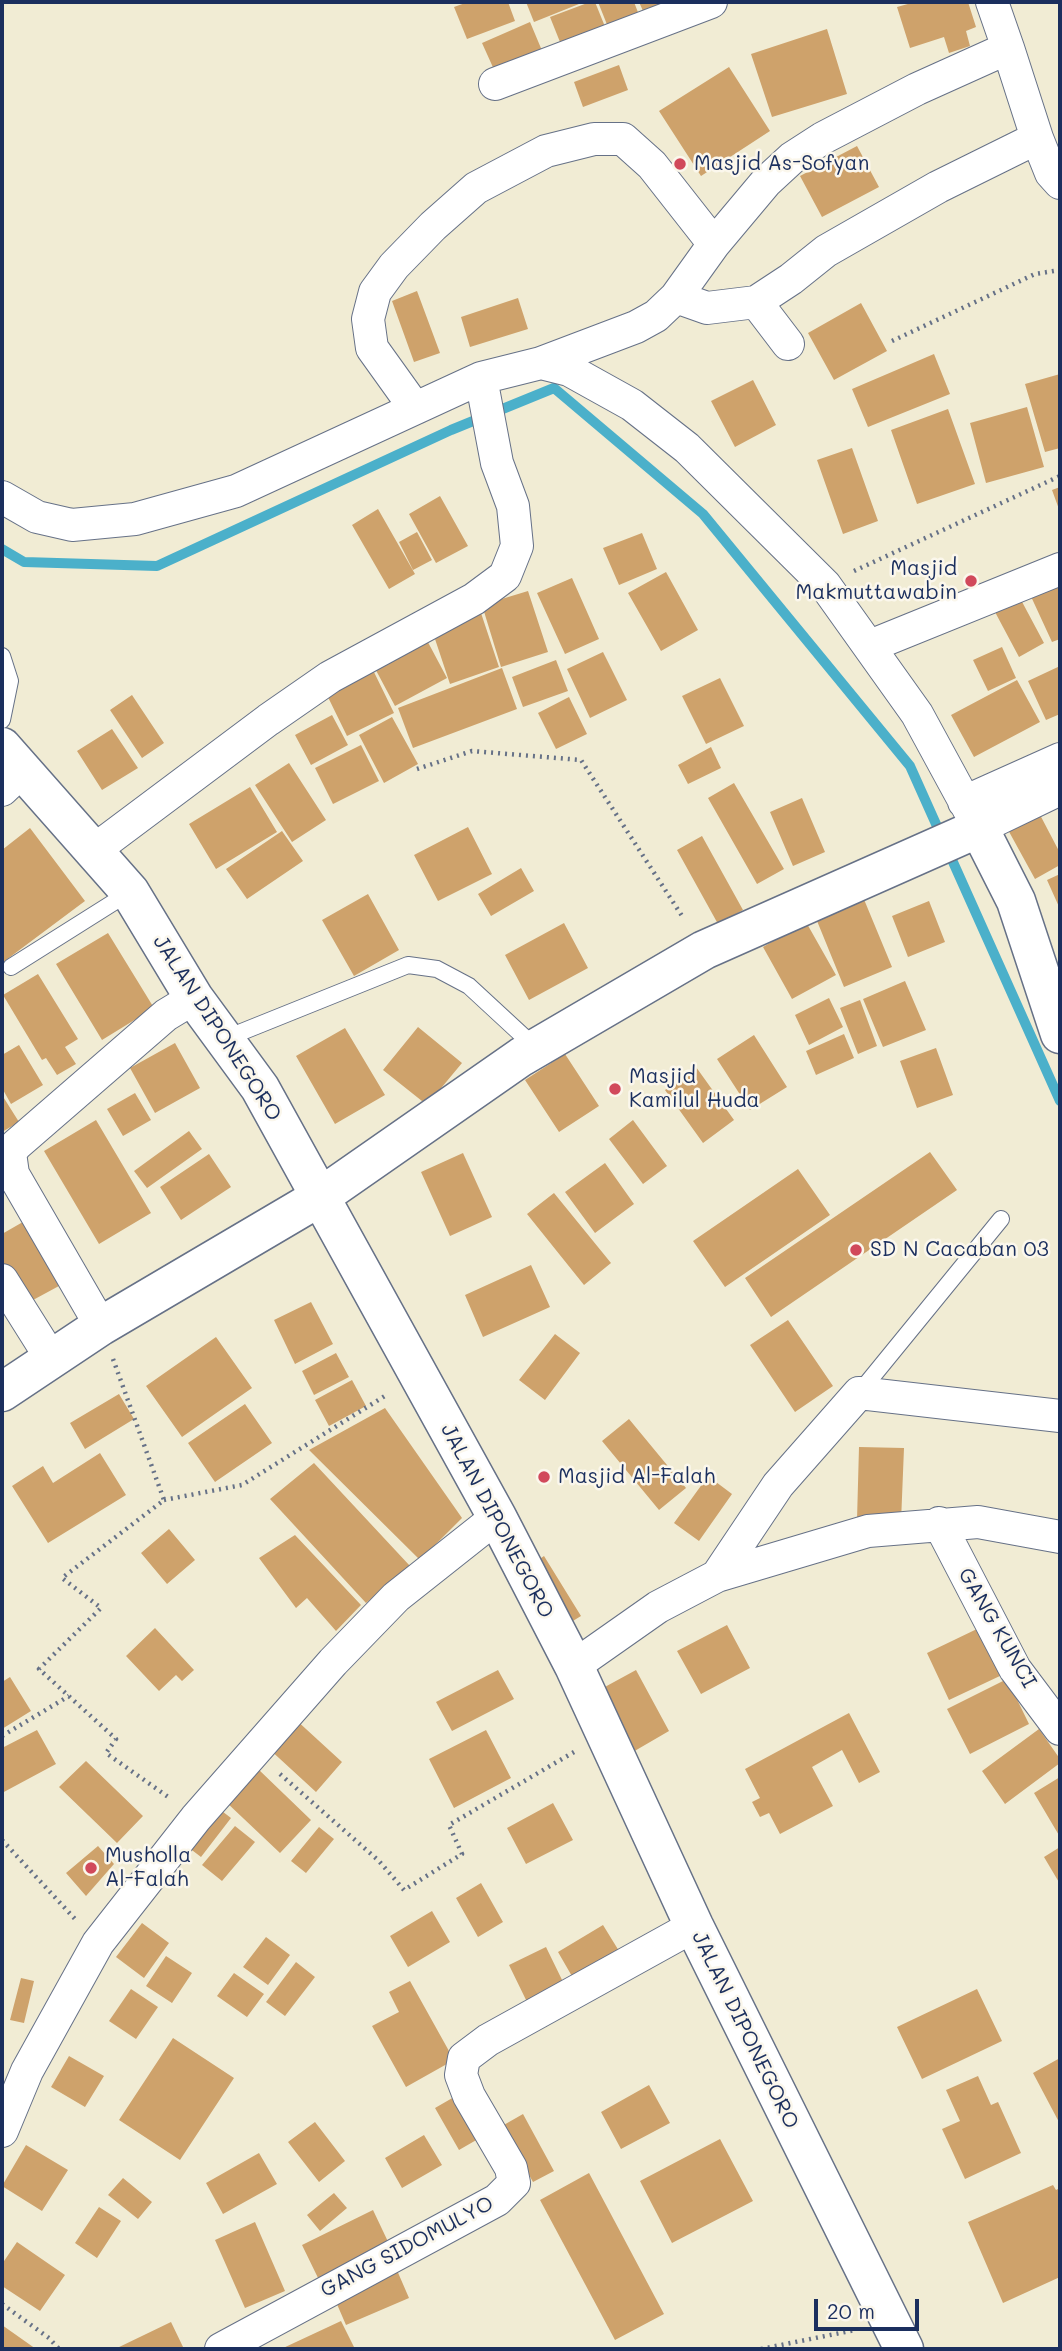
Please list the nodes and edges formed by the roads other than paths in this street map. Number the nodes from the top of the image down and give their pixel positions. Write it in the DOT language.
graph roads {
  1 [pos="710,2"];
  2 [pos="992,2"];
  3 [pos="1007,48"];
  4 [pos="495,84"];
  5 [pos="1037,138"];
  6 [pos="1060,183"];
  7 [pos="714,244"];
  8 [pos="676,297"];
  9 [pos="756,302"];
  10 [pos="788,344"];
  11 [pos="541,363"];
  12 [pos="482,389"];
  13 [pos="415,408"];
  14 [pos="2,497"];
  15 [pos="1060,569"];
  16 [pos="870,646"];
  17 [pos="2,656"];
  18 [pos="2,720"];
  19 [pos="1060,759"];
  20 [pos="9,768"];
  21 [pos="1060,789"];
  22 [pos="968,821"];
  23 [pos="93,851"];
  24 [pos="130,892"];
  25 [pos="10,967"];
  26 [pos="194,998"];
  27 [pos="1060,1034"];
  28 [pos="224,1039"];
  29 [pos="537,1049"];
  30 [pos="320,1197"];
  31 [pos="1001,1219"];
  32 [pos="2,1280"];
  33 [pos="101,1325"];
  34 [pos="51,1358"];
  35 [pos="2,1392"];
  36 [pos="859,1393"];
  37 [pos="1060,1416"];
  38 [pos="497,1517"];
  39 [pos="939,1523"];
  40 [pos="1060,1537"];
  41 [pos="717,1576"];
  42 [pos="573,1666"];
  43 [pos="1060,1729"];
  44 [pos="694,1926"];
  45 [pos="2,2131"];
  46 [pos="897,2336"];
  47 [pos="234,2346"];
  1 -- 4 [label="street"];
  2 -- 3 [label="street"];
  3 -- 5 [label="street"];
  3 -- 7 [label="street"];
  5 -- 6 [label="street"];
  5 -- 9 [label="street"];
  7 -- 8 [label="street"];
  7 -- 13 [label="street"];
  8 -- 9 [label="street"];
  8 -- 11 [label="street"];
  9 -- 10 [label="street"];
  11 -- 12 [label="street"];
  11 -- 16 [label="street"];
  12 -- 13 [label="street"];
  12 -- 23 [label="street"];
  13 -- 14 [label="street"];
  15 -- 16 [label="street"];
  16 -- 22 [label="street"];
  17 -- 18 [label="lane"];
  19 -- 22 [label="street"];
  20 -- 23 [label="main road, JALAN DIPONEGORO"];
  21 -- 22 [label="street"];
  22 -- 27 [label="main road"];
  22 -- 29 [label="main road"];
  23 -- 24 [label="main road, JALAN DIPONEGORO"];
  24 -- 25 [label="lane"];
  24 -- 26 [label="main road, JALAN DIPONEGORO"];
  26 -- 28 [label="main road, JALAN DIPONEGORO"];
  26 -- 33 [label="street"];
  28 -- 29 [label="lane"];
  28 -- 30 [label="main road, JALAN DIPONEGORO"];
  29 -- 30 [label="main road"];
  30 -- 33 [label="main road"];
  30 -- 38 [label="main road, JALAN DIPONEGORO"];
  31 -- 36 [label="lane"];
  32 -- 34 [label="street"];
  33 -- 34 [label="main road"];
  34 -- 35 [label="main road"];
  36 -- 37 [label="street"];
  36 -- 41 [label="street"];
  38 -- 42 [label="main road, JALAN DIPONEGORO"];
  38 -- 45 [label="street"];
  39 -- 40 [label="street"];
  39 -- 41 [label="street"];
  39 -- 43 [label="street, GANG KUNCI"];
  41 -- 42 [label="street"];
  42 -- 44 [label="main road, JALAN DIPONEGORO"];
  44 -- 46 [label="main road, JALAN DIPONEGORO"];
  44 -- 47 [label="street, GANG SIDOMULYO"];
}
